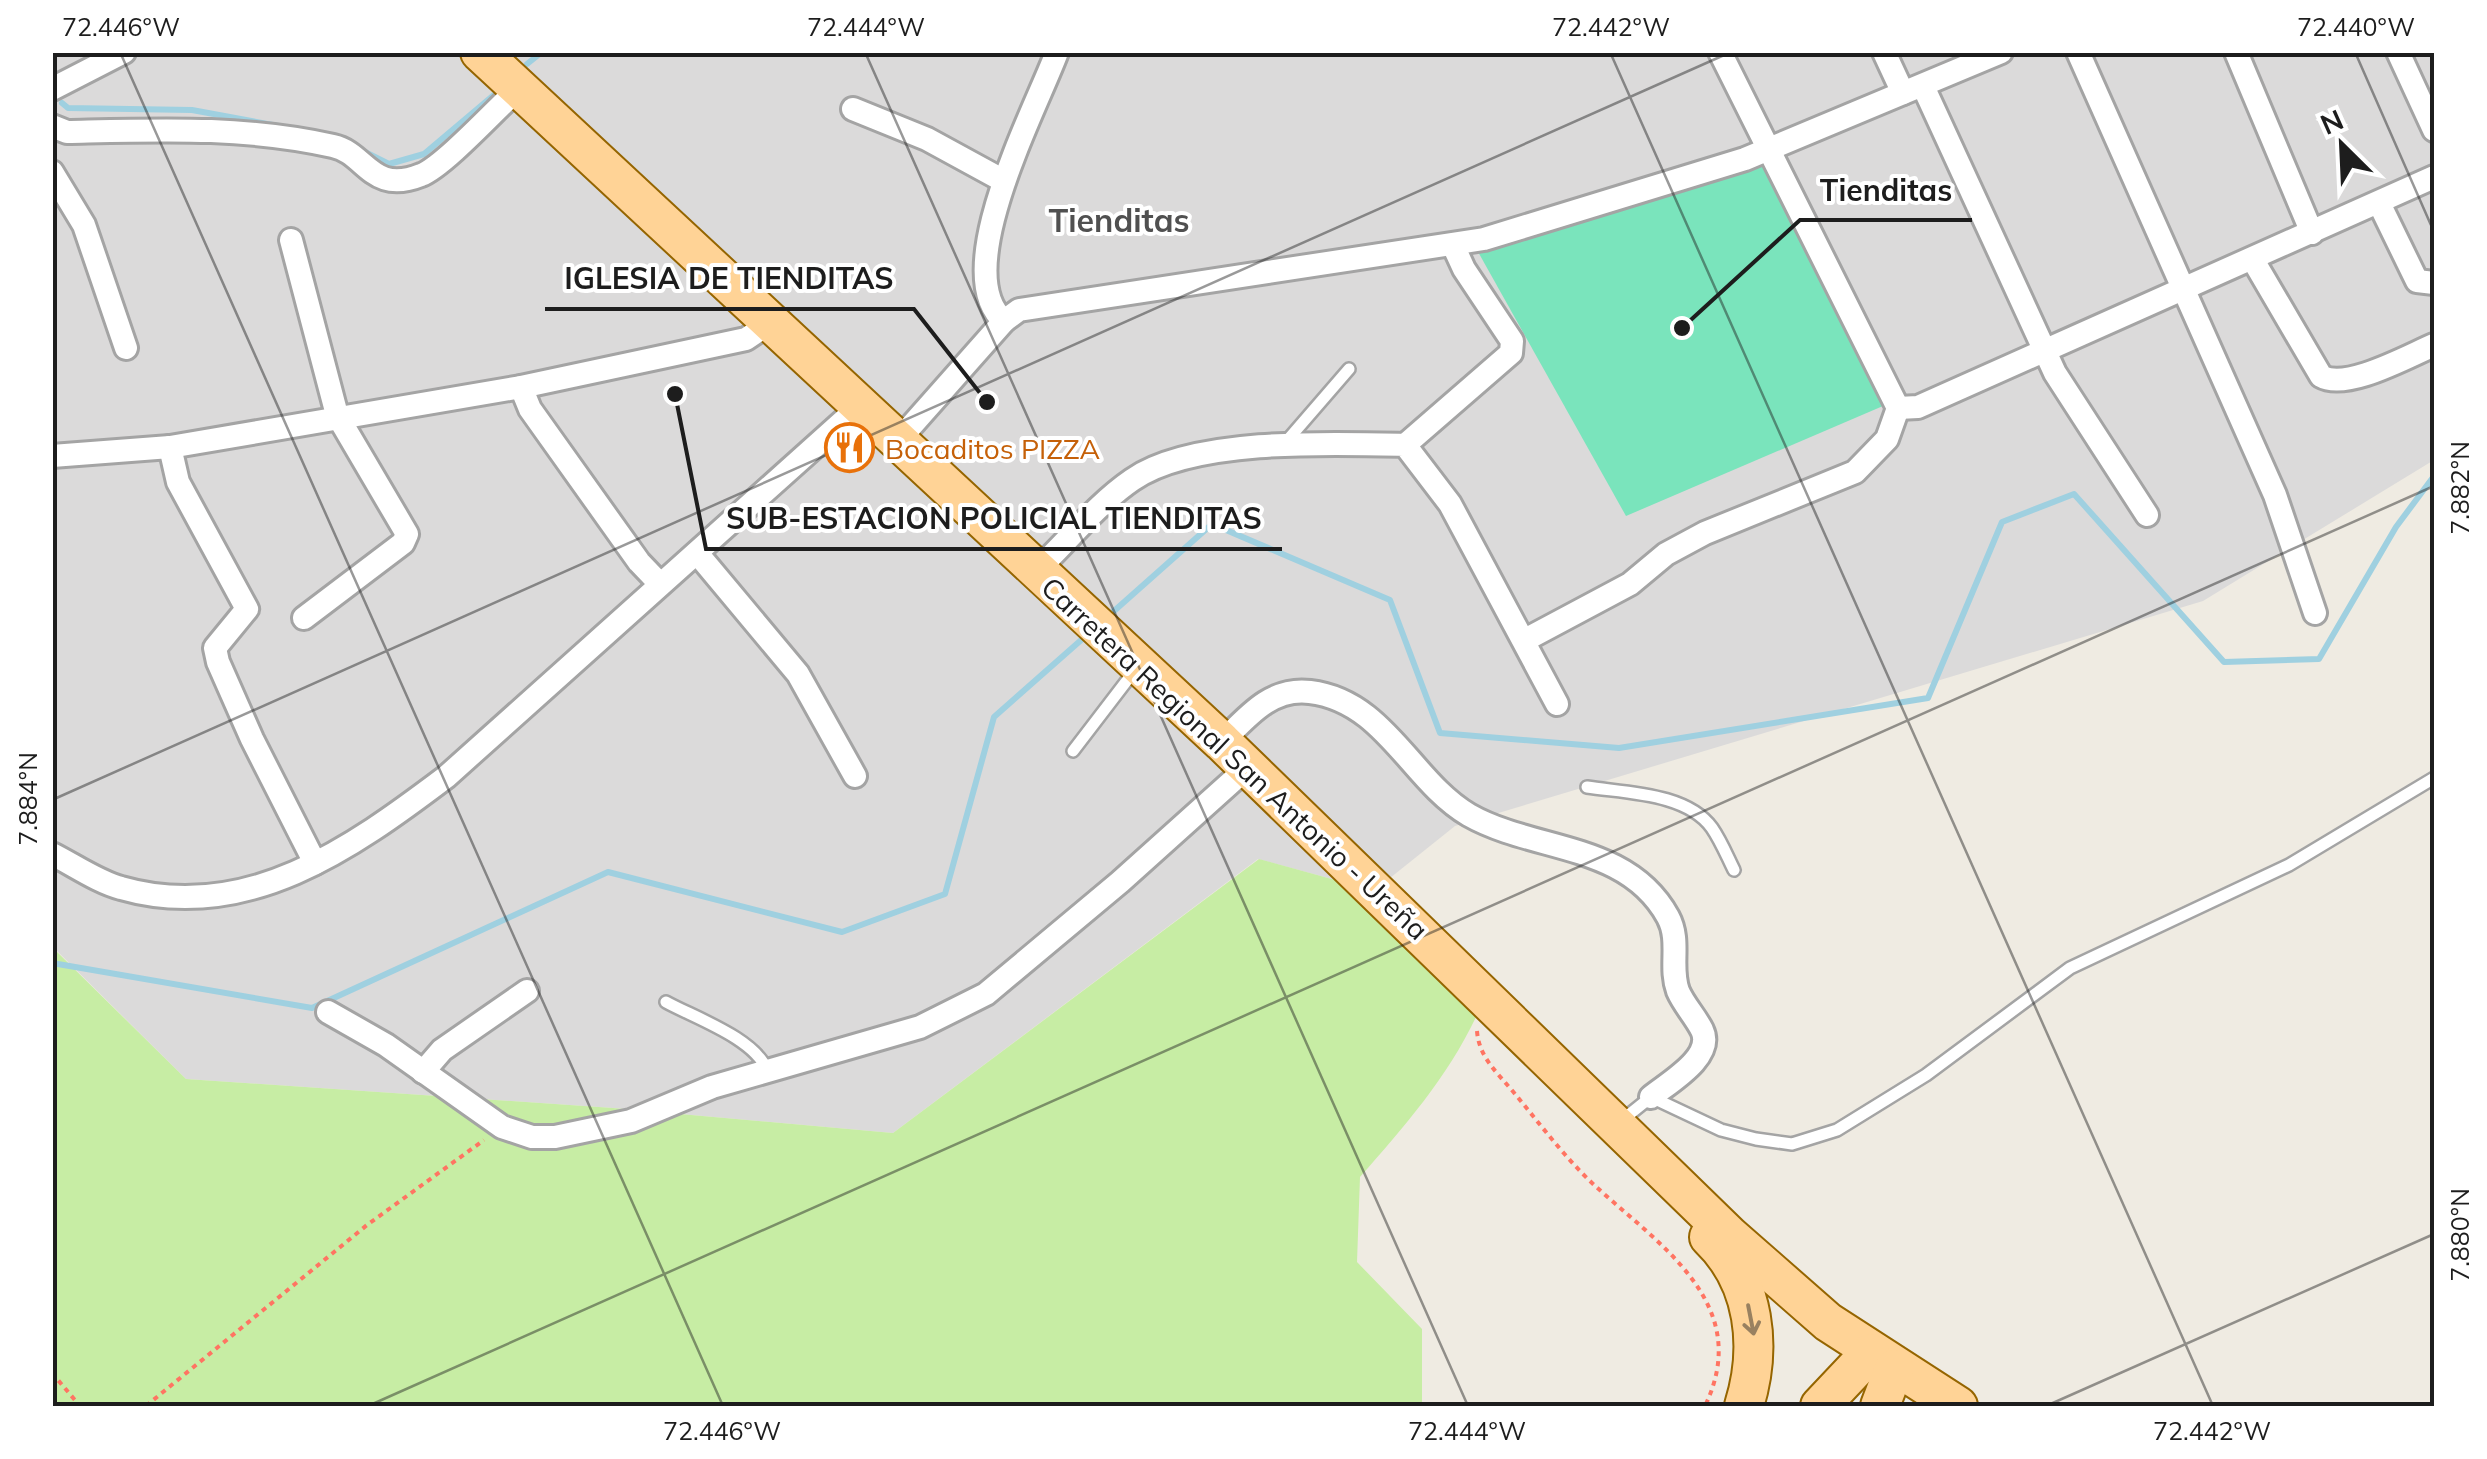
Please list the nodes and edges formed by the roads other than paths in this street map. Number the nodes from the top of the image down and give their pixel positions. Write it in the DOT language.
graph roads {
  1 [pos="124,52"];
  2 [pos="1057,52"];
  3 [pos="1720,52"];
  4 [pos="1884,52"];
  5 [pos="2001,52"];
  6 [pos="2078,52"];
  7 [pos="2236,52"];
  8 [pos="2398,52"];
  9 [pos="487,55"];
  10 [pos="52,89"];
  11 [pos="518,89"];
  12 [pos="1913,89"];
  13 [pos="853,108"];
  14 [pos="2434,130"];
  15 [pos="57,135"];
  16 [pos="1768,150"];
  17 [pos="52,172"];
  18 [pos="2434,177"];
  19 [pos="1004,181"];
  20 [pos="2379,203"];
  21 [pos="2312,233"];
  22 [pos="291,240"];
  23 [pos="1453,244"];
  24 [pos="2252,260"];
  25 [pos="2434,282"];
  26 [pos="2185,290"];
  27 [pos="1004,321"];
  28 [pos="768,324"];
  29 [pos="2434,346"];
  30 [pos="126,348"];
  31 [pos="2045,350"];
  32 [pos="1349,369"];
  33 [pos="522,387"];
  34 [pos="859,408"];
  35 [pos="1898,408"];
  36 [pos="336,415"];
  37 [pos="896,442"];
  38 [pos="1404,445"];
  39 [pos="170,447"];
  40 [pos="1284,448"];
  41 [pos="52,456"];
  42 [pos="2147,515"];
  43 [pos="697,553"];
  44 [pos="1036,571"];
  45 [pos="660,584"];
  46 [pos="2315,612"];
  47 [pos="304,618"];
  48 [pos="1525,640"];
  49 [pos="1127,657"];
  50 [pos="1557,704"];
  51 [pos="1072,752"];
  52 [pos="1235,754"];
  53 [pos="855,776"];
  54 [pos="2434,778"];
  55 [pos="1588,787"];
  56 [pos="52,854"];
  57 [pos="316,863"];
  58 [pos="1734,870"];
  59 [pos="528,991"];
  60 [pos="666,1002"];
  61 [pos="328,1012"];
  62 [pos="1522,1028"];
  63 [pos="766,1070"];
  64 [pos="423,1072"];
  65 [pos="1650,1097"];
  66 [pos="1618,1123"];
  67 [pos="1882,1361"];
  68 [pos="1744,1406"];
  69 [pos="1820,1406"];
  70 [pos="1880,1406"];
  71 [pos="1958,1406"];
  1 -- 10 [label="street"];
  2 -- 19 [label="street"];
  3 -- 16 [label="street"];
  4 -- 12 [label="street"];
  5 -- 12 [label="street"];
  6 -- 26 [label="street"];
  7 -- 21 [label="street"];
  8 -- 14 [label="street"];
  9 -- 11 [label="main road, Carretera Regional San Antonio - Ureña"];
  11 -- 15 [label="street"];
  11 -- 28 [label="main road, Carretera Regional San Antonio - Ureña"];
  12 -- 16 [label="street"];
  12 -- 31 [label="street"];
  13 -- 19 [label="street"];
  16 -- 23 [label="street"];
  16 -- 35 [label="street"];
  17 -- 30 [label="street"];
  18 -- 20 [label="street"];
  19 -- 27 [label="street"];
  20 -- 21 [label="street"];
  20 -- 25 [label="street"];
  21 -- 24 [label="street"];
  22 -- 36 [label="street"];
  23 -- 27 [label="street"];
  23 -- 38 [label="street"];
  24 -- 26 [label="street"];
  24 -- 29 [label="street"];
  26 -- 31 [label="street"];
  26 -- 46 [label="street"];
  27 -- 37 [label="street"];
  28 -- 33 [label="street"];
  28 -- 34 [label="main road, Carretera Regional San Antonio - Ureña"];
  31 -- 35 [label="street"];
  31 -- 42 [label="street"];
  32 -- 40 [label="lane"];
  33 -- 36 [label="street"];
  33 -- 45 [label="street"];
  34 -- 37 [label="main road, Carretera Regional San Antonio - Ureña"];
  34 -- 43 [label="street"];
  35 -- 48 [label="street"];
  36 -- 39 [label="street"];
  36 -- 47 [label="street"];
  37 -- 44 [label="main road, Carretera Regional San Antonio - Ureña"];
  38 -- 40 [label="street"];
  38 -- 48 [label="street"];
  39 -- 41 [label="street"];
  39 -- 57 [label="street"];
  40 -- 44 [label="street"];
  43 -- 45 [label="street"];
  43 -- 53 [label="street"];
  44 -- 49 [label="main road, Carretera Regional San Antonio - Ureña"];
  45 -- 57 [label="street"];
  48 -- 50 [label="street"];
  49 -- 51 [label="lane"];
  49 -- 52 [label="main road, Carretera Regional San Antonio - Ureña"];
  52 -- 62 [label="main road, Carretera Regional San Antonio - Ureña"];
  52 -- 63 [label="street"];
  52 -- 65 [label="street"];
  54 -- 65 [label="lane"];
  55 -- 58 [label="lane"];
  56 -- 57 [label="street"];
  59 -- 64 [label="street"];
  60 -- 63 [label="lane"];
  61 -- 64 [label="street"];
  62 -- 66 [label="main road, Carretera Regional San Antonio - Ureña"];
  62 -- 68 [label="main road, one-way"];
  63 -- 64 [label="street"];
  65 -- 66 [label="lane"];
  66 -- 67 [label="main road, Carretera Regional San Antonio - Ureña"];
  67 -- 69 [label="main road"];
  67 -- 70 [label="main road"];
  67 -- 71 [label="main road, Carretera Regional San Antonio - Ureña"];
}
